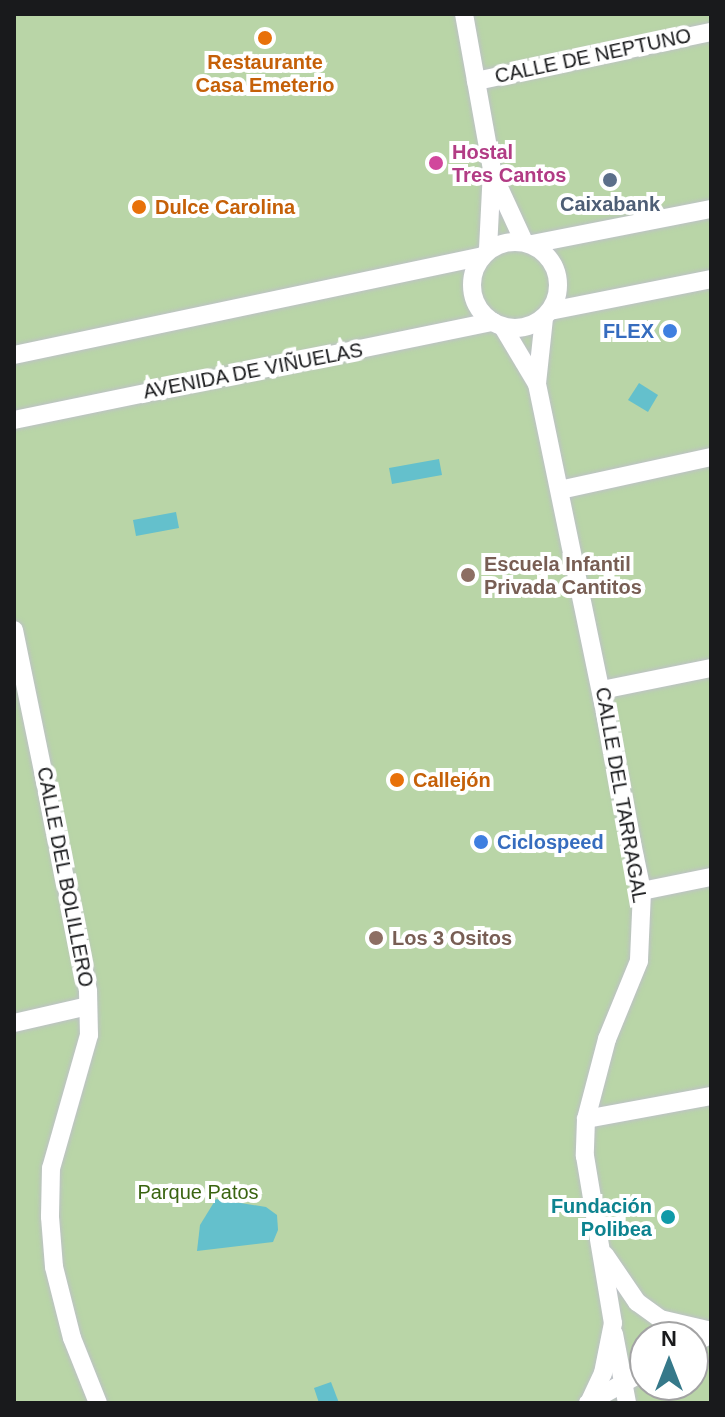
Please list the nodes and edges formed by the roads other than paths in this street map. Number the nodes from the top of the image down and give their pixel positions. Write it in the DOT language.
graph roads {
  1 [pos="464,14"];
  2 [pos="711,32"];
  3 [pos="476,81"];
  4 [pos="492,170"];
  5 [pos="711,209"];
  6 [pos="528,243"];
  7 [pos="484,254"];
  8 [pos="711,279"];
  9 [pos="547,315"];
  10 [pos="498,325"];
  11 [pos="14,355"];
  12 [pos="537,384"];
  13 [pos="14,420"];
  14 [pos="711,457"];
  15 [pos="560,490"];
  16 [pos="14,630"];
  17 [pos="711,668"];
  18 [pos="602,690"];
  19 [pos="711,877"];
  20 [pos="642,891"];
  21 [pos="88,1006"];
  22 [pos="14,1023"];
  23 [pos="711,1096"];
  24 [pos="586,1119"];
  25 [pos="601,1250"];
  26 [pos="613,1323"];
  27 [pos="711,1332"];
  28 [pos="629,1380"];
  29 [pos="623,1383"];
  30 [pos="589,1402"];
  31 [pos="98,1403"];
  32 [pos="627,1403"];
  1 -- 3 [label="street"];
  2 -- 3 [label="street, CALLE DE NEPTUNO"];
  3 -- 4 [label="street"];
  4 -- 6 [label="street"];
  4 -- 7 [label="street"];
  5 -- 6 [label="street"];
  6 -- 7 [label="street"];
  6 -- 9 [label="street"];
  7 -- 10 [label="street"];
  7 -- 11 [label="street"];
  8 -- 9 [label="street"];
  9 -- 10 [label="street"];
  9 -- 12 [label="street, CALLE DEL TARRAGAL"];
  10 -- 12 [label="street, CALLE DEL TARRAGAL"];
  10 -- 13 [label="street, AVENIDA DE VIÑUELAS"];
  12 -- 15 [label="street, CALLE DEL TARRAGAL"];
  14 -- 15 [label="street"];
  15 -- 18 [label="street, CALLE DEL TARRAGAL"];
  16 -- 21 [label="street, CALLE DEL BOLILLERO"];
  17 -- 18 [label="street"];
  18 -- 20 [label="street, CALLE DEL TARRAGAL"];
  19 -- 20 [label="street"];
  20 -- 24 [label="street, CALLE DEL TARRAGAL"];
  21 -- 22 [label="street"];
  21 -- 31 [label="street, CALLE DEL BOLILLERO"];
  23 -- 24 [label="street"];
  24 -- 25 [label="street, CALLE DEL TARRAGAL"];
  25 -- 26 [label="street, CALLE DEL TARRAGAL"];
  25 -- 27 [label="street, CALLE DEL TARRAGAL"];
  26 -- 29 [label="street, CALLE DEL TARRAGAL"];
  26 -- 30 [label="street, CALLE DEL TARRAGAL"];
  28 -- 29 [label="street"];
  29 -- 30 [label="street"];
  29 -- 32 [label="street, CALLE DEL TARRAGAL"];
}
